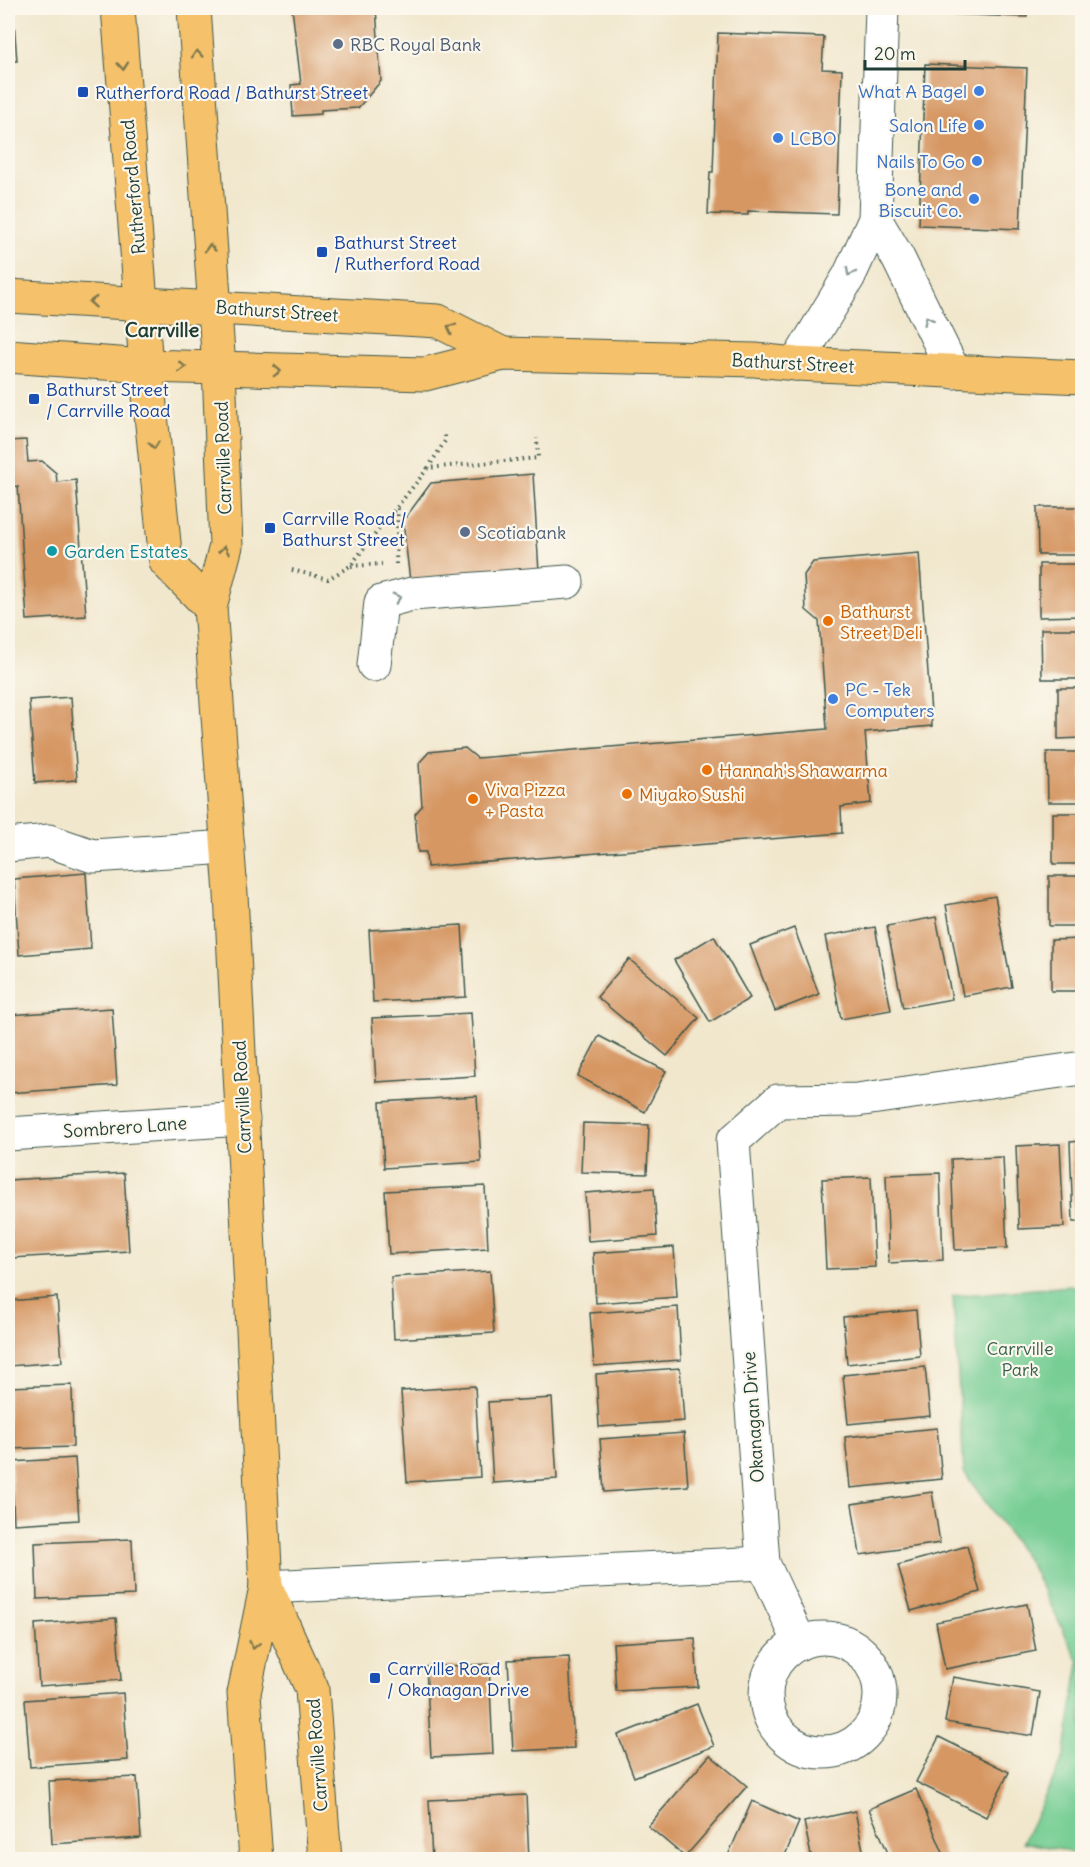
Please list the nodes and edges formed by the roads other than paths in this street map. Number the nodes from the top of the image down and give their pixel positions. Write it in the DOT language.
graph roads {
  1 [pos="118,8"];
  2 [pos="194,8"];
  3 [pos="882,8"];
  4 [pos="875,219"];
  5 [pos="8,297"];
  6 [pos="143,305"];
  7 [pos="214,306"];
  8 [pos="503,354"];
  9 [pos="8,356"];
  10 [pos="796,364"];
  11 [pos="146,366"];
  12 [pos="219,368"];
  13 [pos="954,372"];
  14 [pos="1083,377"];
  15 [pos="567,582"];
  16 [pos="210,607"];
  17 [pos="374,665"];
  18 [pos="8,844"];
  19 [pos="228,847"];
  20 [pos="1083,1068"];
  21 [pos="243,1119"];
  22 [pos="8,1134"];
  23 [pos="763,1563"];
  24 [pos="266,1587"];
  25 [pos="800,1643"];
  26 [pos="256,1860"];
  27 [pos="325,1860"];
  1 -- 6 [label="main road, Rutherford Road, one-way"];
  7 -- 2 [label="main road, one-way"];
  3 -- 4 [label="street"];
  4 -- 10 [label="street, one-way"];
  13 -- 4 [label="street, one-way"];
  6 -- 5 [label="main road, Bathurst Street, one-way"];
  6 -- 7 [label="main road, Bathurst Street"];
  6 -- 11 [label="main road, Rutherford Road"];
  8 -- 7 [label="main road, Bathurst Street, one-way"];
  7 -- 12 [label="main road, Carrville Road"];
  8 -- 10 [label="main road, Bathurst Street"];
  12 -- 8 [label="main road, Bathurst Street, one-way"];
  9 -- 11 [label="main road, Bathurst Street"];
  10 -- 13 [label="main road, Bathurst Street"];
  11 -- 12 [label="main road, Bathurst Street, one-way"];
  11 -- 16 [label="main road, one-way"];
  16 -- 12 [label="main road, Carrville Road, one-way"];
  13 -- 14 [label="main road, Bathurst Street"];
  17 -- 15 [label="street, one-way"];
  16 -- 19 [label="main road, Carrville Road"];
  18 -- 19 [label="street"];
  19 -- 21 [label="main road, Carrville Road"];
  20 -- 23 [label="street, Okanagan Drive"];
  21 -- 22 [label="street, Sombrero Lane"];
  21 -- 24 [label="main road, Carrville Road"];
  23 -- 24 [label="street"];
  23 -- 25 [label="street"];
  24 -- 26 [label="main road, Carrville Road, one-way"];
  24 -- 27 [label="main road, Carrville Road"];
}
